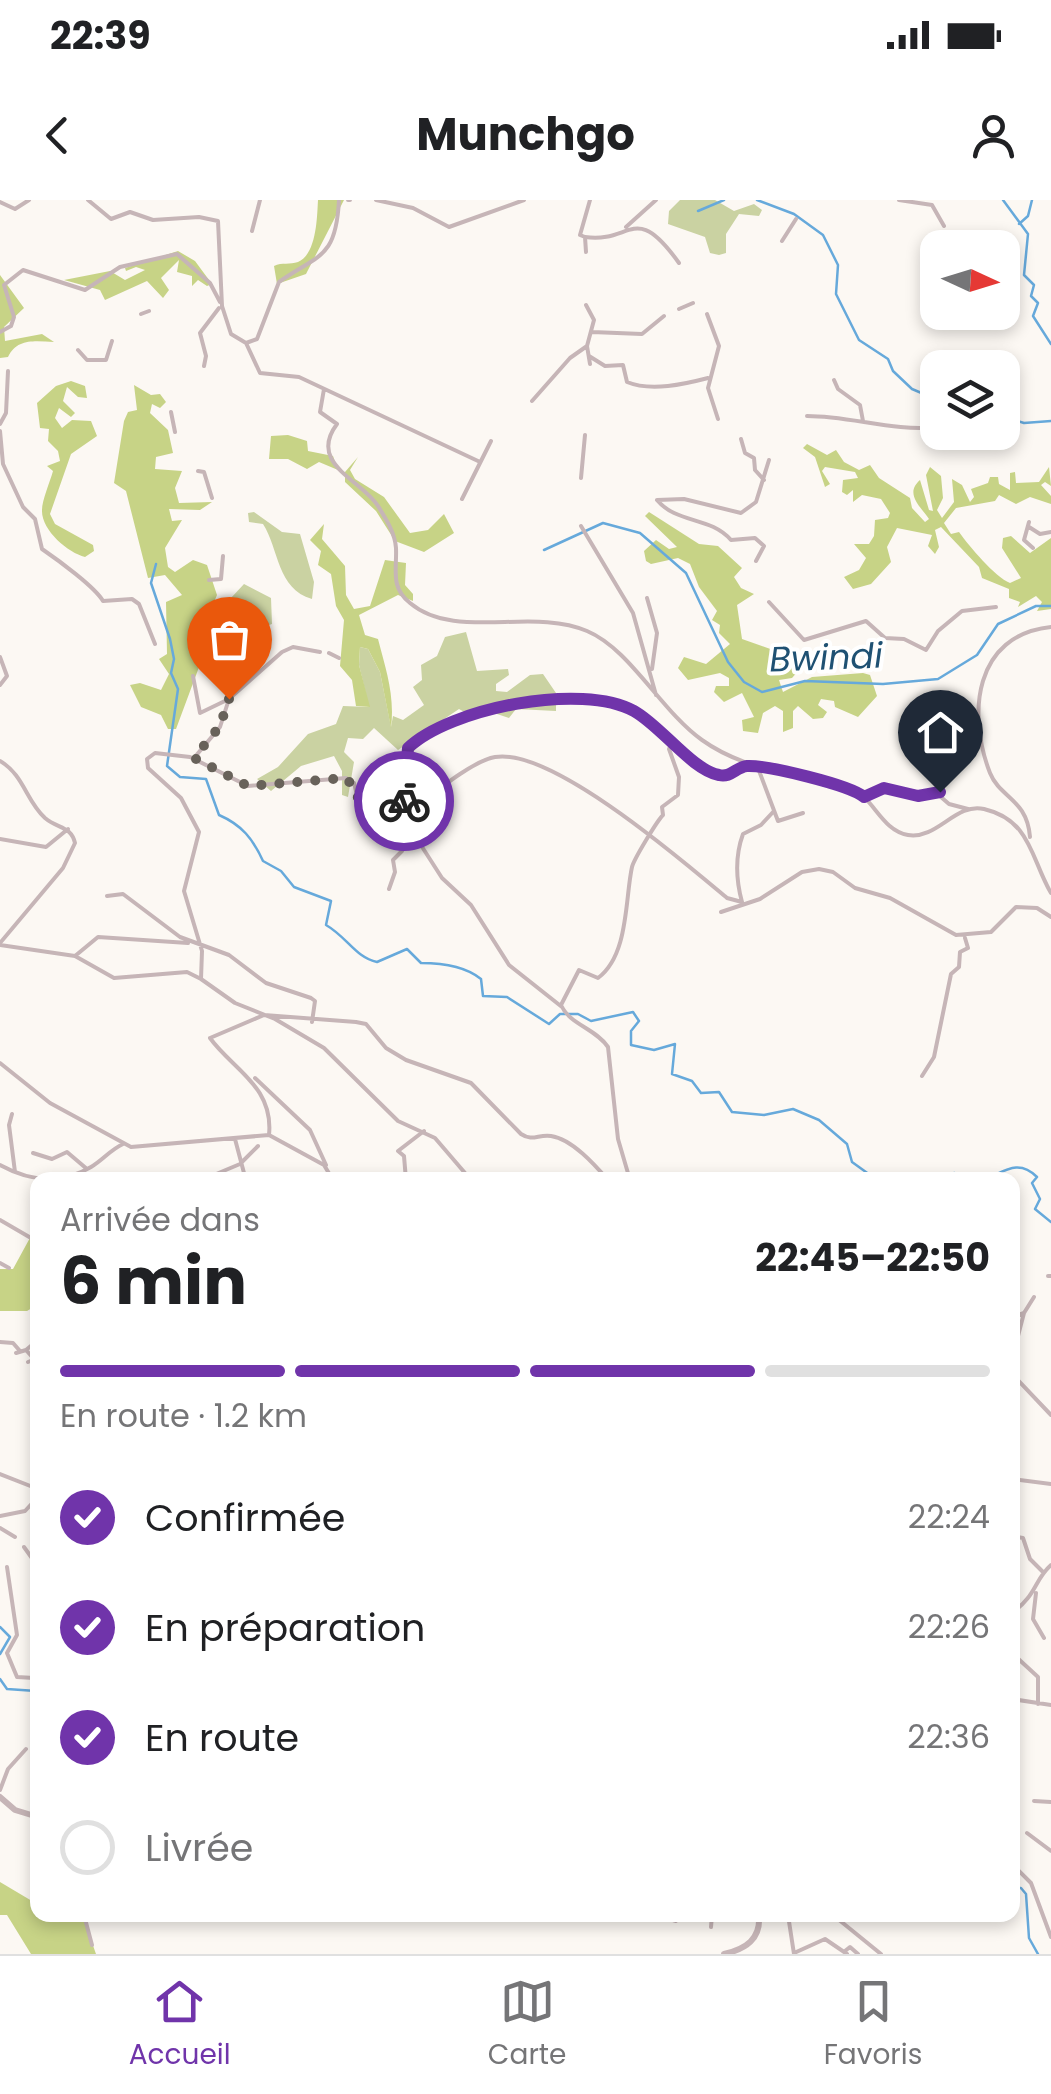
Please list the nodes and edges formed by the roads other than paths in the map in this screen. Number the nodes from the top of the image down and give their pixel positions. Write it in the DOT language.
graph roads {
  1 [pos="29,200"];
  2 [pos="88,200"];
  3 [pos="260,200"];
  4 [pos="339,200"];
  5 [pos="376,200"];
  6 [pos="524,200"];
  7 [pos="590,200"];
  8 [pos="656,200"];
  9 [pos="899,200"];
  10 [pos="0,202"];
  11 [pos="796,218"];
  12 [pos="944,226"];
  13 [pos="626,227"];
  14 [pos="252,231"];
  15 [pos="585,237"];
  16 [pos="782,241"];
  17 [pos="232,247"];
  18 [pos="223,249"];
  19 [pos="586,252"];
  20 [pos="679,262"];
  21 [pos="693,303"];
  22 [pos="586,305"];
  23 [pos="221,307"];
  24 [pos="680,309"];
  25 [pos="149,311"];
  26 [pos="142,314"];
  27 [pos="707,314"];
  28 [pos="664,316"];
  29 [pos="0,332"];
  30 [pos="592,332"];
  31 [pos="112,340"];
  32 [pos="246,343"];
  33 [pos="588,346"];
  34 [pos="78,350"];
  35 [pos="589,356"];
  36 [pos="590,364"];
  37 [pos="204,366"];
  38 [pos="8,371"];
  39 [pos="708,378"];
  40 [pos="834,380"];
  41 [pos="324,389"];
  42 [pos="532,402"];
  43 [pos="171,412"];
  44 [pos="807,416"];
  45 [pos="718,419"];
  46 [pos="863,421"];
  47 [pos="0,427"];
  48 [pos="920,428"];
  49 [pos="175,432"];
  50 [pos="585,435"];
  51 [pos="741,439"];
  52 [pos="491,441"];
  53 [pos="769,460"];
  54 [pos="478,462"];
  55 [pos="198,471"];
  56 [pos="581,478"];
  57 [pos="764,480"];
  58 [pos="212,498"];
  59 [pos="462,499"];
  60 [pos="581,526"];
  61 [pos="1051,532"];
  62 [pos="1033,548"];
  63 [pos="223,556"];
  64 [pos="756,561"];
  65 [pos="209,580"];
  66 [pos="647,598"];
  67 [pos="768,602"];
  68 [pos="996,607"];
  69 [pos="1051,628"];
  70 [pos="156,644"];
  71 [pos="320,652"];
  72 [pos="329,653"];
  73 [pos="0,656"];
  74 [pos="339,658"];
  75 [pos="652,669"];
  76 [pos="193,676"];
  77 [pos="0,685"];
  78 [pos="656,696"];
  79 [pos="229,699"];
  80 [pos="672,740"];
  81 [pos="194,758"];
  82 [pos="0,761"];
  83 [pos="749,766"];
  84 [pos="758,768"];
  85 [pos="864,797"];
  86 [pos="968,809"];
  87 [pos="774,811"];
  88 [pos="803,813"];
  89 [pos="399,819"];
  90 [pos="68,830"];
  91 [pos="406,834"];
  92 [pos="650,836"];
  93 [pos="0,839"];
  94 [pos="1030,839"];
  95 [pos="388,889"];
  96 [pos="1051,894"];
  97 [pos="108,896"];
  98 [pos="742,902"];
  99 [pos="721,912"];
  100 [pos="1051,917"];
  101 [pos="965,936"];
  102 [pos="192,943"];
  103 [pos="0,944"];
  104 [pos="200,945"];
  105 [pos="76,956"];
  106 [pos="201,979"];
  107 [pos="562,1008"];
  108 [pos="264,1014"];
  109 [pos="312,1022"];
  110 [pos="0,1063"];
  111 [pos="248,1072"];
  112 [pos="922,1076"];
  113 [pos="12,1114"];
  114 [pos="424,1131"];
  115 [pos="269,1135"];
  116 [pos="234,1138"];
  117 [pos="123,1144"];
  118 [pos="258,1146"];
  119 [pos="32,1152"];
  120 [pos="0,1164"];
  121 [pos="240,1164"];
  122 [pos="88,1170"];
  123 [pos="327,1170"];
  124 [pos="78,1172"];
  125 [pos="221,1172"];
  126 [pos="244,1172"];
  127 [pos="405,1172"];
  128 [pos="463,1172"];
  129 [pos="601,1172"];
  130 [pos="628,1172"];
  131 [pos="14,1173"];
  132 [pos="30,1176"];
  133 [pos="0,1220"];
  134 [pos="30,1237"];
  135 [pos="0,1263"];
  136 [pos="9,1268"];
  137 [pos="1034,1297"];
  138 [pos="1024,1313"];
  139 [pos="1020,1314"];
  140 [pos="1020,1328"];
  141 [pos="0,1342"];
  142 [pos="30,1345"];
  143 [pos="21,1351"];
  144 [pos="30,1358"];
  145 [pos="1020,1382"];
  146 [pos="1051,1415"];
  147 [pos="0,1474"];
  148 [pos="1020,1480"];
  149 [pos="1051,1484"];
  150 [pos="30,1486"];
  151 [pos="30,1505"];
  152 [pos="0,1516"];
  153 [pos="0,1528"];
  154 [pos="16,1537"];
  155 [pos="1020,1537"];
  156 [pos="24,1547"];
  157 [pos="30,1556"];
  158 [pos="1051,1565"];
  159 [pos="7,1567"];
  160 [pos="1043,1572"];
  161 [pos="1036,1592"];
  162 [pos="1020,1605"];
  163 [pos="1044,1638"];
  164 [pos="1020,1660"];
  165 [pos="30,1678"];
  166 [pos="1020,1701"];
  167 [pos="1038,1704"];
  168 [pos="1051,1706"];
  169 [pos="26,1749"];
  170 [pos="2,1762"];
  171 [pos="8,1769"];
  172 [pos="0,1794"];
  173 [pos="1034,1801"];
  174 [pos="1051,1802"];
  175 [pos="30,1815"];
  176 [pos="1027,1833"];
  177 [pos="1051,1851"];
  178 [pos="1020,1872"];
  179 [pos="86,1922"];
  180 [pos="711,1922"];
  181 [pos="759,1922"];
  182 [pos="789,1922"];
  183 [pos="842,1922"];
  184 [pos="710,1926"];
  185 [pos="1051,1937"];
  186 [pos="92,1945"];
  187 [pos="846,1953"];
  188 [pos="724,1954"];
  189 [pos="794,1954"];
  190 [pos="858,1954"];
  191 [pos="881,1954"];
  1 -- 10 [label="street"];
  2 -- 18 [label="street"];
  3 -- 14 [label="street"];
  4 -- 32 [label="street"];
  5 -- 6 [label="street"];
  7 -- 15 [label="street"];
  8 -- 13 [label="street"];
  9 -- 12 [label="street"];
  11 -- 16 [label="street"];
  13 -- 15 [label="street"];
  13 -- 20 [label="street"];
  15 -- 19 [label="street"];
  17 -- 18 [label="street"];
  18 -- 23 [label="street"];
  21 -- 24 [label="street"];
  22 -- 30 [label="street"];
  23 -- 29 [label="street"];
  23 -- 32 [label="street"];
  23 -- 37 [label="street"];
  25 -- 26 [label="street"];
  27 -- 39 [label="street"];
  28 -- 30 [label="street"];
  30 -- 33 [label="street"];
  31 -- 34 [label="street"];
  32 -- 41 [label="street"];
  33 -- 35 [label="street"];
  33 -- 42 [label="street"];
  35 -- 36 [label="street"];
  35 -- 39 [label="street"];
  38 -- 47 [label="street"];
  39 -- 45 [label="street"];
  40 -- 46 [label="street"];
  41 -- 54 [label="street"];
  41 -- 78 [label="street"];
  43 -- 49 [label="street"];
  44 -- 46 [label="street"];
  46 -- 48 [label="street"];
  47 -- 70 [label="street"];
  50 -- 56 [label="street"];
  51 -- 57 [label="street"];
  52 -- 54 [label="street"];
  53 -- 57 [label="street"];
  54 -- 59 [label="street"];
  55 -- 58 [label="street"];
  57 -- 64 [label="street"];
  60 -- 75 [label="street"];
  61 -- 62 [label="street"];
  63 -- 65 [label="street"];
  66 -- 75 [label="street"];
  67 -- 68 [label="street"];
  69 -- 94 [label="street"];
  71 -- 79 [label="street"];
  72 -- 74 [label="street"];
  73 -- 77 [label="street"];
  75 -- 78 [label="street"];
  76 -- 79 [label="street"];
  78 -- 83 [label="street"];
  79 -- 81 [label="street"];
  80 -- 83 [label="street"];
  80 -- 89 [label="street"];
  80 -- 92 [label="street"];
  81 -- 89 [label="street"];
  81 -- 104 [label="street"];
  82 -- 90 [label="street"];
  83 -- 84 [label="street"];
  84 -- 85 [label="street"];
  84 -- 87 [label="street"];
  85 -- 86 [label="street"];
  85 -- 86 [label="street"];
  86 -- 94 [label="street"];
  87 -- 88 [label="street"];
  87 -- 98 [label="street"];
  89 -- 91 [label="street"];
  89 -- 92 [label="street"];
  90 -- 93 [label="street"];
  90 -- 103 [label="street"];
  91 -- 95 [label="street"];
  91 -- 107 [label="street"];
  92 -- 98 [label="street"];
  92 -- 107 [label="street"];
  94 -- 96 [label="street"];
  97 -- 102 [label="street"];
  98 -- 99 [label="street"];
  98 -- 101 [label="street"];
  100 -- 101 [label="street"];
  101 -- 112 [label="street"];
  102 -- 104 [label="street"];
  102 -- 105 [label="street"];
  103 -- 105 [label="street"];
  104 -- 106 [label="street"];
  104 -- 109 [label="street"];
  105 -- 106 [label="street"];
  106 -- 108 [label="street"];
  107 -- 130 [label="street"];
  108 -- 109 [label="street"];
  108 -- 111 [label="street"];
  108 -- 114 [label="street"];
  109 -- 129 [label="street"];
  110 -- 117 [label="street"];
  111 -- 115 [label="street"];
  111 -- 123 [label="street"];
  113 -- 131 [label="street"];
  114 -- 127 [label="street"];
  114 -- 128 [label="street"];
  115 -- 116 [label="street"];
  115 -- 123 [label="street"];
  116 -- 117 [label="street"];
  116 -- 121 [label="street"];
  117 -- 122 [label="street"];
  118 -- 121 [label="street"];
  119 -- 122 [label="street"];
  120 -- 131 [label="street"];
  121 -- 125 [label="street"];
  121 -- 126 [label="street"];
  122 -- 124 [label="street"];
  131 -- 132 [label="street"];
  133 -- 134 [label="street"];
  135 -- 136 [label="street"];
  137 -- 138 [label="street"];
  138 -- 139 [label="street"];
  138 -- 140 [label="street"];
  141 -- 143 [label="street"];
  142 -- 143 [label="street"];
  143 -- 144 [label="street"];
  145 -- 146 [label="street"];
  147 -- 150 [label="street"];
  148 -- 149 [label="street"];
  151 -- 152 [label="street"];
  153 -- 154 [label="street"];
  155 -- 160 [label="street"];
  156 -- 157 [label="street"];
  158 -- 160 [label="street"];
  159 -- 165 [label="street"];
  160 -- 161 [label="street"];
  161 -- 162 [label="street"];
  161 -- 163 [label="street"];
  164 -- 167 [label="street"];
  166 -- 167 [label="street"];
  167 -- 168 [label="street"];
  169 -- 171 [label="street"];
  170 -- 171 [label="street"];
  171 -- 172 [label="street"];
  172 -- 175 [label="street"];
  173 -- 174 [label="street"];
  176 -- 177 [label="street"];
  178 -- 185 [label="street"];
  179 -- 186 [label="street"];
  180 -- 184 [label="street"];
  181 -- 188 [label="street"];
  182 -- 189 [label="street"];
  183 -- 191 [label="street"];
  187 -- 189 [label="street"];
  187 -- 190 [label="street"];
}
